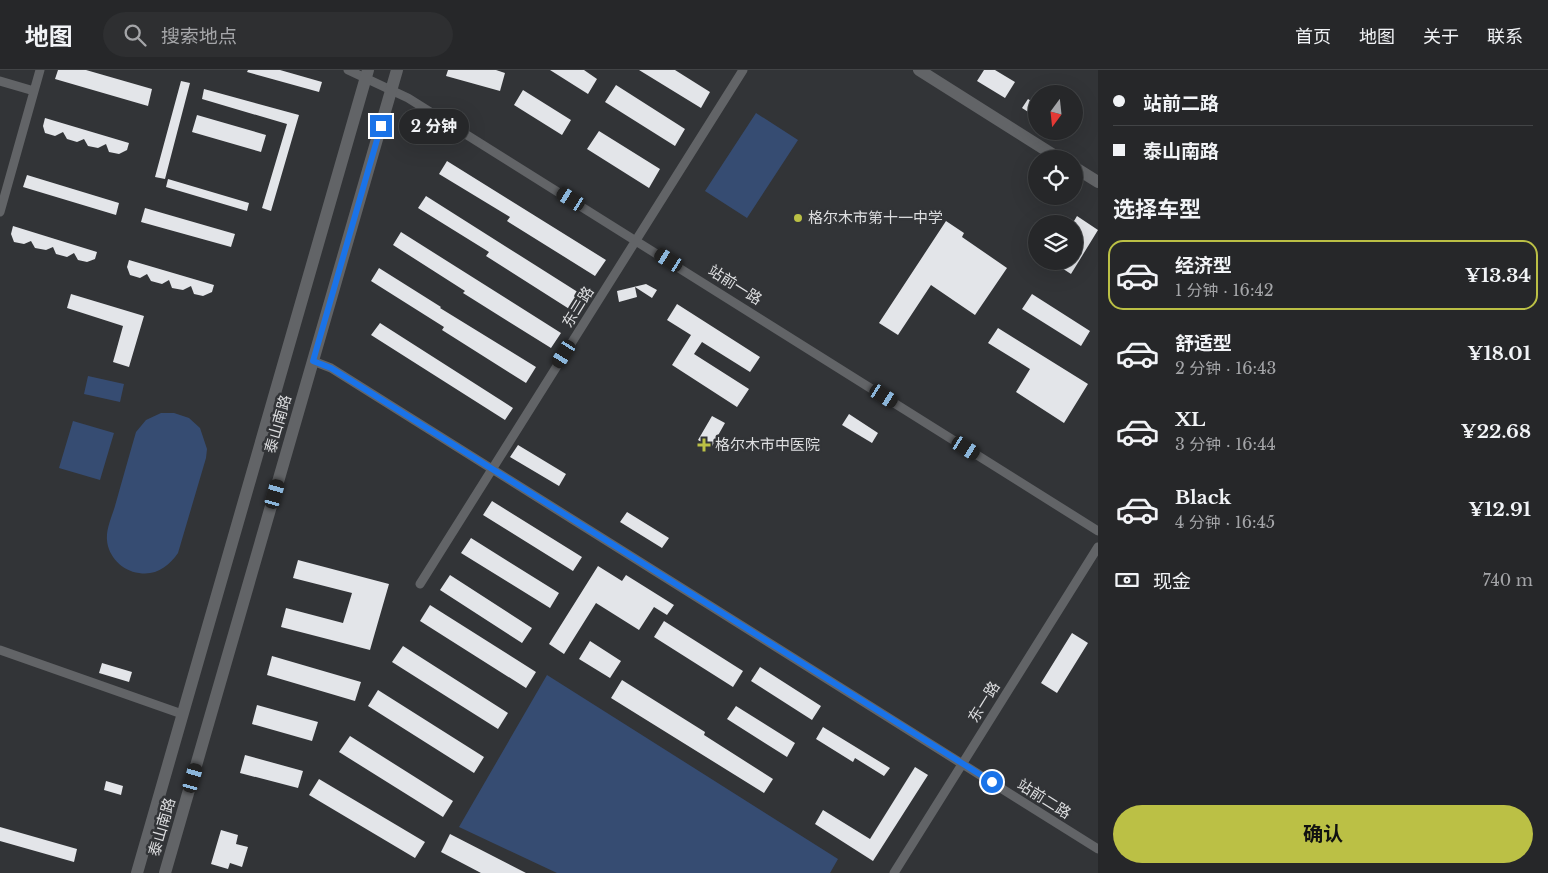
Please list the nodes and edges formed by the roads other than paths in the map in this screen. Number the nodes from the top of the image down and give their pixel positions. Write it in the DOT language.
graph roads {
  1 [pos="40,70"];
  2 [pos="397,70"];
  3 [pos="743,70"];
  4 [pos="918,70"];
  5 [pos="349,71"];
  6 [pos="366,74"];
  7 [pos="0,81"];
  8 [pos="392,90"];
  9 [pos="34,91"];
  10 [pos="1046,150"];
  11 [pos="1083,173"];
  12 [pos="1098,182"];
  13 [pos="0,212"];
  14 [pos="636,239"];
  15 [pos="313,361"];
  16 [pos="492,469"];
  17 [pos="1098,531"];
  18 [pos="1098,547"];
  19 [pos="420,584"];
  20 [pos="0,650"];
  21 [pos="182,714"];
  22 [pos="961,763"];
  23 [pos="1098,849"];
  24 [pos="137,873"];
  25 [pos="166,873"];
  26 [pos="894,873"];
  1 -- 9 [label="street"];
  2 -- 8 [label="street, 泰山南路"];
  3 -- 14 [label="street, 东二路"];
  4 -- 10 [label="street"];
  5 -- 6 [label="street, 站前一路"];
  6 -- 8 [label="street, 站前一路"];
  6 -- 21 [label="street, 泰山南路"];
  7 -- 9 [label="street"];
  8 -- 14 [label="street, 站前一路"];
  8 -- 15 [label="street, 泰山南路"];
  9 -- 13 [label="street"];
  11 -- 12 [label="street"];
  14 -- 16 [label="street, 东二路"];
  14 -- 17 [label="street, 站前一路"];
  15 -- 16 [label="street, 站前二路"];
  15 -- 25 [label="street, 泰山南路"];
  16 -- 19 [label="street, 东二路"];
  16 -- 22 [label="street, 站前二路"];
  18 -- 22 [label="street, 东一路"];
  20 -- 21 [label="street"];
  21 -- 24 [label="street, 泰山南路"];
  22 -- 23 [label="street, 站前二路"];
  22 -- 26 [label="street, 东一路"];
}
